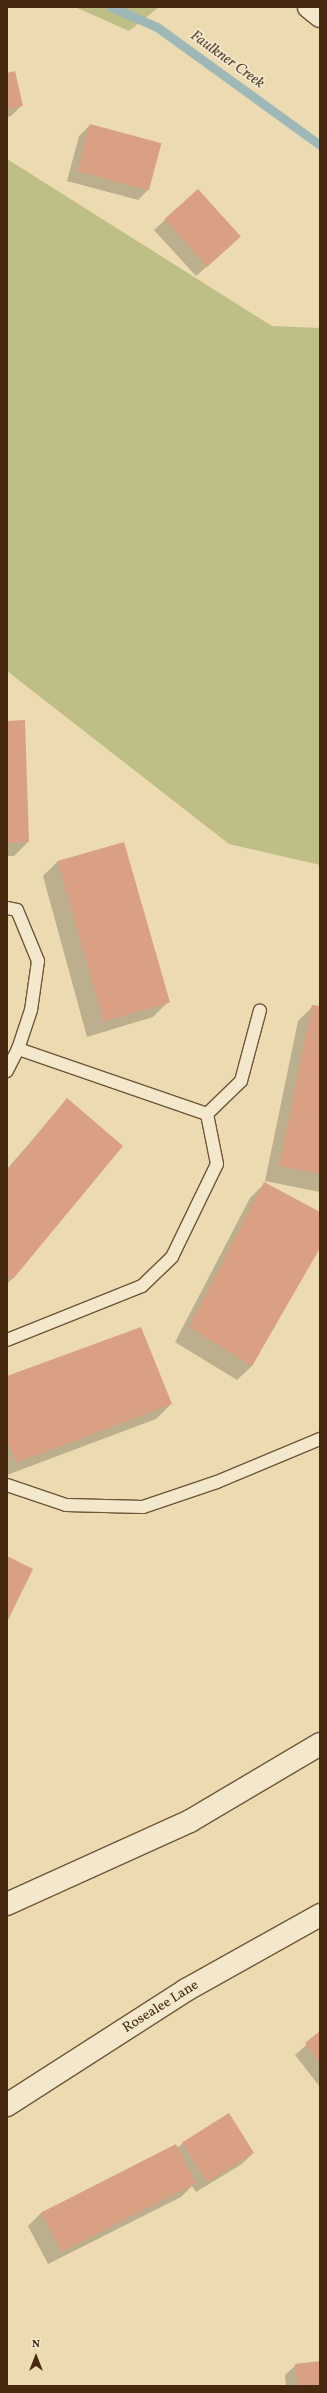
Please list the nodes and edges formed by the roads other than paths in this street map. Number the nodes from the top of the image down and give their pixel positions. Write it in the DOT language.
graph roads {
  1 [pos="309,7"];
  2 [pos="320,16"];
  3 [pos="7,908"];
  4 [pos="260,1010"];
  5 [pos="18,1049"];
  6 [pos="7,1071"];
  7 [pos="208,1114"];
  8 [pos="7,1340"];
  9 [pos="320,1439"];
  10 [pos="7,1485"];
  11 [pos="320,1744"];
  12 [pos="7,1904"];
  13 [pos="320,1916"];
  14 [pos="7,2105"];
  1 -- 2 [label="street"];
  3 -- 5 [label="lane"];
  4 -- 7 [label="lane"];
  5 -- 6 [label="lane"];
  5 -- 7 [label="lane"];
  7 -- 8 [label="lane"];
  9 -- 10 [label="lane"];
  11 -- 12 [label="street"];
  13 -- 14 [label="street, Rosealee Lane"];
}
